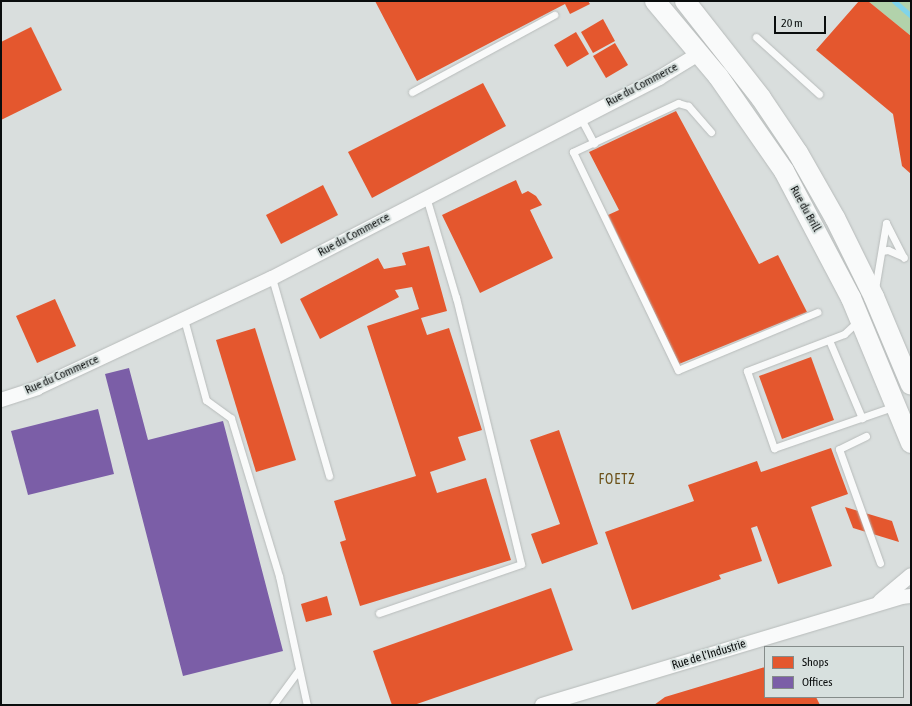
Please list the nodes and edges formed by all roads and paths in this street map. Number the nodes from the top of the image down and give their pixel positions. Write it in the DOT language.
graph roads {
  1 [pos="655,1"];
  2 [pos="685,1"];
  3 [pos="554,15"];
  4 [pos="756,37"];
  5 [pos="700,53"];
  6 [pos="412,92"];
  7 [pos="819,94"];
  8 [pos="580,117"];
  9 [pos="711,132"];
  10 [pos="594,143"];
  11 [pos="426,197"];
  12 [pos="882,250"];
  13 [pos="272,278"];
  14 [pos="874,297"];
  15 [pos="817,312"];
  16 [pos="184,319"];
  17 [pos="860,320"];
  18 [pos="829,340"];
  19 [pos="911,385"];
  20 [pos="1,400"];
  21 [pos="896,406"];
  22 [pos="862,418"];
  23 [pos="866,436"];
  24 [pos="911,443"];
  25 [pos="329,476"];
  26 [pos="880,563"];
  27 [pos="911,575"];
  28 [pos="911,596"];
  29 [pos="875,605"];
  30 [pos="379,613"];
  31 [pos="298,671"];
  32 [pos="273,705"];
  33 [pos="307,705"];
  34 [pos="542,705"];
  1 -- 5 [label="main road, Rue du Brill"];
  2 -- 14 [label="main road, Rue du Brill"];
  3 -- 6 [label="lane"];
  4 -- 7 [label="lane"];
  5 -- 8 [label="street, Rue du Commerce"];
  5 -- 17 [label="main road, Rue du Brill"];
  8 -- 10 [label="lane"];
  8 -- 11 [label="street, Rue du Commerce"];
  9 -- 10 [label="lane"];
  10 -- 15 [label="lane"];
  11 -- 13 [label="street, Rue du Commerce"];
  11 -- 30 [label="lane"];
  12 -- 12 [label="lane"];
  12 -- 14 [label="lane"];
  13 -- 16 [label="street, Rue du Commerce"];
  13 -- 25 [label="lane"];
  14 -- 19 [label="main road, Rue du Brill"];
  16 -- 20 [label="street, Rue du Commerce"];
  16 -- 31 [label="lane"];
  17 -- 18 [label="lane"];
  17 -- 21 [label="main road, Rue du Brill"];
  18 -- 22 [label="lane"];
  18 -- 22 [label="lane"];
  21 -- 22 [label="lane"];
  21 -- 24 [label="main road, Rue du Brill"];
  23 -- 26 [label="lane"];
  27 -- 29 [label="street, Rue de l'Industrie"];
  28 -- 29 [label="street, Rue de l'Industrie"];
  29 -- 34 [label="street, Rue de l'Industrie"];
  31 -- 32 [label="lane"];
  31 -- 33 [label="lane"];
}
